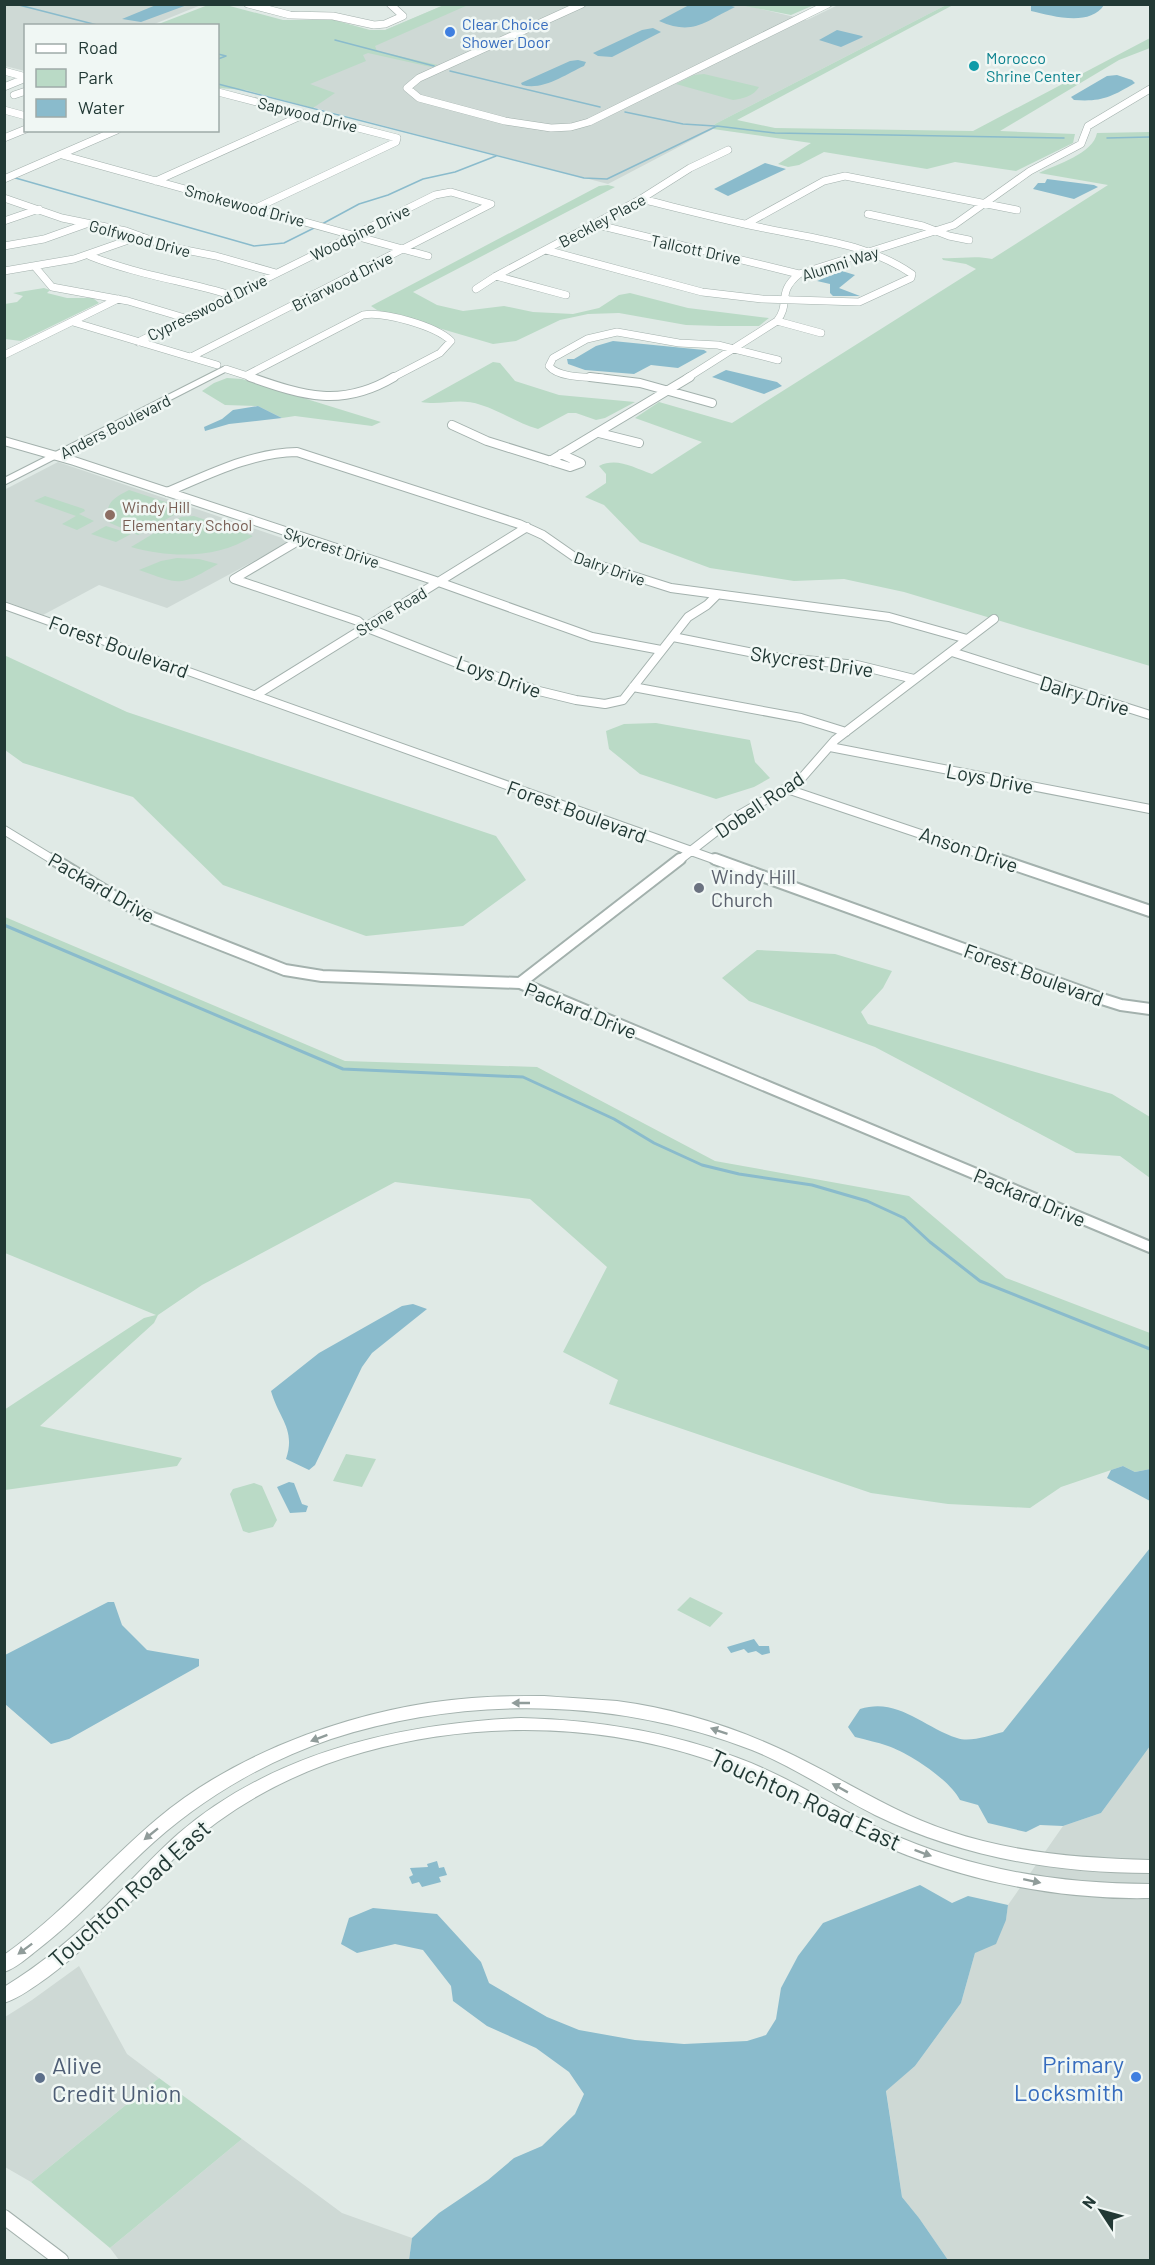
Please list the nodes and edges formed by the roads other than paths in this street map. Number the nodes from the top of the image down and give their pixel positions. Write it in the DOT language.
graph roads {
  1 [pos="248,4"];
  2 [pos="390,4"];
  3 [pos="582,4"];
  4 [pos="828,4"];
  5 [pos="6,73"];
  6 [pos="24,77"];
  7 [pos="24,78"];
  8 [pos="4,87"];
  9 [pos="1150,89"];
  10 [pos="24,92"];
  11 [pos="219,92"];
  12 [pos="14,95"];
  13 [pos="4,110"];
  14 [pos="305,114"];
  15 [pos="24,115"];
  16 [pos="24,130"];
  17 [pos="113,132"];
  18 [pos="4,138"];
  19 [pos="728,150"];
  20 [pos="62,155"];
  21 [pos="6,179"];
  22 [pos="156,181"];
  23 [pos="443,192"];
  24 [pos="4,198"];
  25 [pos="641,199"];
  26 [pos="985,204"];
  27 [pos="256,208"];
  28 [pos="39,209"];
  29 [pos="1017,210"];
  30 [pos="868,214"];
  31 [pos="4,221"];
  32 [pos="86,224"];
  33 [pos="594,224"];
  34 [pos="746,224"];
  35 [pos="937,231"];
  36 [pos="140,236"];
  37 [pos="353,236"];
  38 [pos="969,240"];
  39 [pos="4,246"];
  40 [pos="404,250"];
  41 [pos="546,250"];
  42 [pos="866,254"];
  43 [pos="90,256"];
  44 [pos="428,256"];
  45 [pos="36,268"];
  46 [pos="4,271"];
  47 [pos="276,273"];
  48 [pos="799,274"];
  49 [pos="496,276"];
  50 [pos="476,290"];
  51 [pos="566,295"];
  52 [pos="231,296"];
  53 [pos="118,299"];
  54 [pos="783,300"];
  55 [pos="185,318"];
  56 [pos="777,321"];
  57 [pos="73,322"];
  58 [pos="821,333"];
  59 [pos="138,342"];
  60 [pos="4,344"];
  61 [pos="19,348"];
  62 [pos="734,348"];
  63 [pos="4,355"];
  64 [pos="191,357"];
  65 [pos="778,360"];
  66 [pos="221,367"];
  67 [pos="247,375"];
  68 [pos="667,391"];
  69 [pos="712,403"];
  70 [pos="452,425"];
  71 [pos="599,433"];
  72 [pos="4,441"];
  73 [pos="639,443"];
  74 [pos="561,454"];
  75 [pos="55,457"];
  76 [pos="550,461"];
  77 [pos="4,483"];
  78 [pos="167,492"];
  79 [pos="527,527"];
  80 [pos="303,538"];
  81 [pos="438,583"];
  82 [pos="717,595"];
  83 [pos="4,605"];
  84 [pos="994,619"];
  85 [pos="365,627"];
  86 [pos="673,637"];
  87 [pos="967,639"];
  88 [pos="661,650"];
  89 [pos="952,652"];
  90 [pos="914,679"];
  91 [pos="633,687"];
  92 [pos="256,695"];
  93 [pos="1150,715"];
  94 [pos="846,732"];
  95 [pos="830,747"];
  96 [pos="787,789"];
  97 [pos="1150,809"];
  98 [pos="4,830"];
  99 [pos="691,851"];
  100 [pos="1150,911"];
  101 [pos="520,983"];
  102 [pos="1150,1009"];
  103 [pos="1150,1247"];
  104 [pos="402,1715"];
  105 [pos="375,1721"];
  106 [pos="410,1735"];
  107 [pos="380,1741"];
  108 [pos="773,1753"];
  109 [pos="758,1772"];
  110 [pos="1150,1868"];
  111 [pos="1150,1891"];
  112 [pos="4,1965"];
  113 [pos="4,1996"];
  114 [pos="4,2217"];
  115 [pos="61,2260"];
  1 -- 2 [label="street"];
  3 -- 4 [label="street"];
  5 -- 6 [label="street"];
  7 -- 8 [label="street"];
  9 -- 26 [label="street, Alumni Way"];
  10 -- 12 [label="street"];
  11 -- 14 [label="street, Sapwood Drive"];
  13 -- 15 [label="street"];
  14 -- 22 [label="street"];
  14 -- 27 [label="street, Sapwood Drive"];
  16 -- 18 [label="street"];
  17 -- 20 [label="street"];
  19 -- 25 [label="street, Beckley Place"];
  20 -- 21 [label="street"];
  20 -- 22 [label="street, Smokewood Drive"];
  22 -- 27 [label="street, Smokewood Drive"];
  23 -- 37 [label="street, Woodpine Drive"];
  23 -- 40 [label="street, Briarwood Drive"];
  24 -- 28 [label="street, Golfwood Drive"];
  25 -- 33 [label="street, Beckley Place"];
  25 -- 34 [label="street"];
  26 -- 29 [label="street"];
  26 -- 34 [label="street"];
  26 -- 35 [label="street, Alumni Way"];
  27 -- 37 [label="street, Smokewood Drive"];
  28 -- 31 [label="street"];
  28 -- 32 [label="street, Golfwood Drive"];
  30 -- 35 [label="street"];
  32 -- 36 [label="street, Golfwood Drive"];
  32 -- 39 [label="street"];
  33 -- 41 [label="street, Beckley Place"];
  33 -- 48 [label="street, Tallcott Drive"];
  34 -- 42 [label="street"];
  35 -- 38 [label="street"];
  35 -- 42 [label="street, Alumni Way"];
  36 -- 43 [label="street"];
  36 -- 47 [label="street, Golfwood Drive"];
  37 -- 40 [label="street, Smokewood Drive"];
  37 -- 47 [label="street, Woodpine Drive"];
  40 -- 44 [label="street, Smokewood Drive"];
  40 -- 64 [label="street, Briarwood Drive"];
  41 -- 49 [label="street, Beckley Place"];
  41 -- 54 [label="street"];
  42 -- 48 [label="street, Alumni Way"];
  42 -- 54 [label="street"];
  43 -- 45 [label="street"];
  43 -- 52 [label="street"];
  45 -- 46 [label="street"];
  45 -- 53 [label="street"];
  47 -- 52 [label="street, Cypresswood Drive"];
  48 -- 54 [label="street, Alumni Way"];
  49 -- 50 [label="street, Beckley Place"];
  49 -- 51 [label="street"];
  52 -- 55 [label="street, Cypresswood Drive"];
  53 -- 55 [label="street"];
  53 -- 57 [label="street"];
  54 -- 56 [label="street, Alumni Way"];
  55 -- 59 [label="street, Cypresswood Drive"];
  56 -- 58 [label="street"];
  56 -- 62 [label="street"];
  57 -- 59 [label="street"];
  57 -- 61 [label="street"];
  59 -- 64 [label="street"];
  60 -- 61 [label="street"];
  61 -- 63 [label="street"];
  62 -- 65 [label="street"];
  62 -- 68 [label="street"];
  62 -- 68 [label="street"];
  64 -- 66 [label="street"];
  66 -- 67 [label="street"];
  66 -- 75 [label="street, Anders Boulevard"];
  67 -- 67 [label="street"];
  68 -- 69 [label="street"];
  68 -- 71 [label="street"];
  70 -- 76 [label="street"];
  71 -- 73 [label="street"];
  71 -- 74 [label="street"];
  72 -- 75 [label="street, Skycrest Drive"];
  74 -- 76 [label="street"];
  74 -- 76 [label="street"];
  75 -- 77 [label="street, Anders Boulevard"];
  75 -- 78 [label="street, Skycrest Drive"];
  78 -- 79 [label="street, Dalry Drive"];
  78 -- 80 [label="street, Skycrest Drive"];
  79 -- 81 [label="street, Stone Road"];
  79 -- 82 [label="street, Dalry Drive"];
  80 -- 81 [label="street, Skycrest Drive"];
  80 -- 85 [label="street, Loys Drive"];
  81 -- 85 [label="street, Stone Road"];
  81 -- 88 [label="street, Skycrest Drive"];
  82 -- 86 [label="street, Loys Drive"];
  82 -- 87 [label="street, Dalry Drive"];
  83 -- 92 [label="street, Forest Boulevard"];
  84 -- 87 [label="street, Dobell Road"];
  85 -- 91 [label="street, Loys Drive"];
  85 -- 92 [label="street, Stone Road"];
  86 -- 88 [label="street, Loys Drive"];
  86 -- 90 [label="street, Skycrest Drive"];
  87 -- 89 [label="street, Dobell Road"];
  88 -- 91 [label="street, Loys Drive"];
  89 -- 90 [label="street, Dobell Road"];
  89 -- 93 [label="street, Dalry Drive"];
  90 -- 94 [label="street, Dobell Road"];
  91 -- 94 [label="street"];
  92 -- 99 [label="street, Forest Boulevard"];
  94 -- 95 [label="street, Dobell Road"];
  95 -- 96 [label="street, Dobell Road"];
  95 -- 97 [label="street, Loys Drive"];
  96 -- 99 [label="street, Dobell Road"];
  96 -- 100 [label="street, Anson Drive"];
  98 -- 101 [label="street, Packard Drive"];
  99 -- 101 [label="street, Dobell Road"];
  99 -- 102 [label="street, Forest Boulevard"];
  101 -- 103 [label="street, Packard Drive"];
  104 -- 105 [label="street, Touchton Road East"];
  104 -- 106 [label="street"];
  108 -- 104 [label="street, Touchton Road East, one-way"];
  105 -- 107 [label="street"];
  105 -- 112 [label="street, Touchton Road East, one-way"];
  106 -- 107 [label="street, Touchton Road East"];
  106 -- 109 [label="street, Touchton Road East"];
  107 -- 113 [label="street, Touchton Road East"];
  108 -- 109 [label="street"];
  110 -- 108 [label="street, Touchton Road East, one-way"];
  109 -- 111 [label="street, Touchton Road East, one-way"];
  114 -- 115 [label="street"];
}
